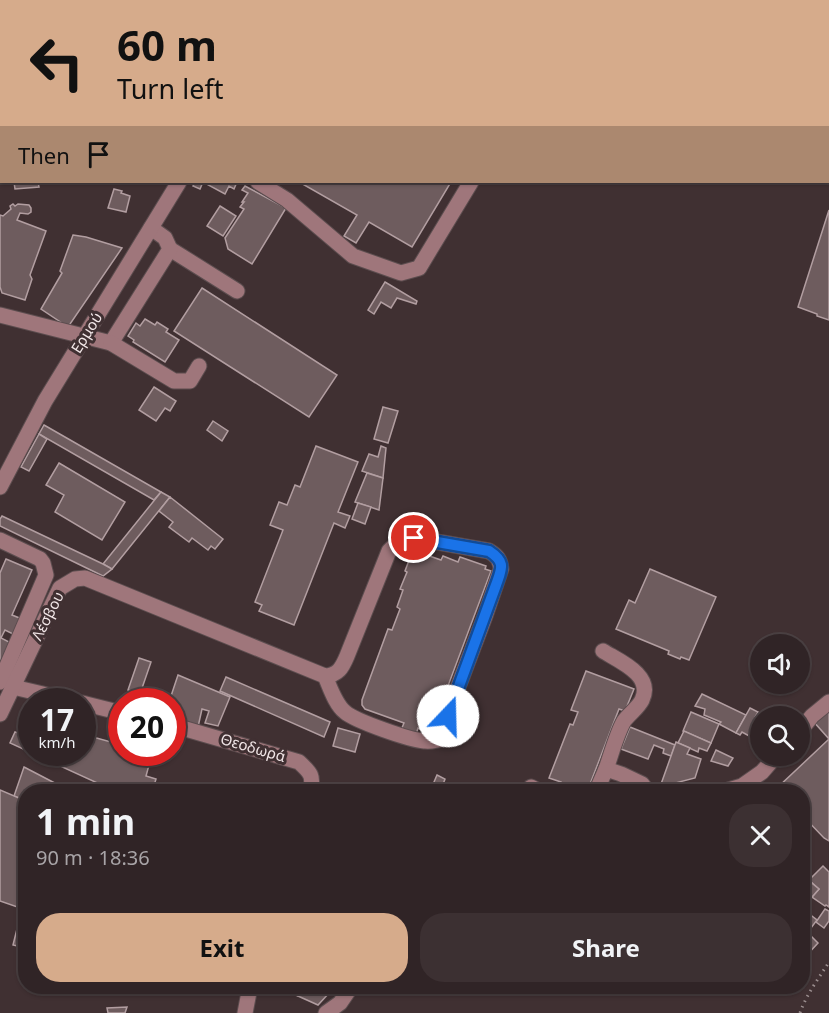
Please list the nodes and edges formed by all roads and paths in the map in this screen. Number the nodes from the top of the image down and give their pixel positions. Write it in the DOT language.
graph roads {
  1 [pos="178,183"];
  2 [pos="260,183"];
  3 [pos="470,183"];
  4 [pos="151,228"];
  5 [pos="170,249"];
  6 [pos="237,291"];
  7 [pos="0,315"];
  8 [pos="85,336"];
  9 [pos="111,343"];
  10 [pos="199,366"];
  11 [pos="0,487"];
  12 [pos="1,544"];
  13 [pos="603,651"];
  14 [pos="325,676"];
  15 [pos="7,685"];
  16 [pos="829,702"];
  17 [pos="0,714"];
  18 [pos="810,718"];
  19 [pos="186,729"];
  20 [pos="767,766"];
  21 [pos="606,770"];
  22 [pos="312,784"];
  23 [pos="600,784"];
  24 [pos="642,784"];
  25 [pos="745,784"];
  26 [pos="829,962"];
  27 [pos="810,993"];
  28 [pos="248,994"];
  29 [pos="346,994"];
  30 [pos="809,994"];
  31 [pos="244,1013"];
  32 [pos="326,1013"];
  33 [pos="800,1013"];
  1 -- 4 [label="street, Ερμού"];
  2 -- 3 [label="street"];
  4 -- 5 [label="street"];
  4 -- 8 [label="street, Ερμού"];
  5 -- 6 [label="street"];
  5 -- 9 [label="street"];
  7 -- 8 [label="street"];
  8 -- 9 [label="street"];
  8 -- 11 [label="street, Ερμού"];
  9 -- 10 [label="street"];
  12 -- 15 [label="street"];
  13 -- 21 [label="street"];
  14 -- 14 [label="street"];
  14 -- 15 [label="street, Λέσβου"];
  15 -- 17 [label="street, Λέσβου"];
  16 -- 18 [label="street"];
  19 -- 22 [label="street, Θεοδωρά"];
  20 -- 25 [label="street"];
  21 -- 23 [label="street"];
  21 -- 24 [label="street"];
  26 -- 27 [label="path"];
  28 -- 31 [label="street"];
  29 -- 32 [label="street"];
  30 -- 33 [label="path"];
}
